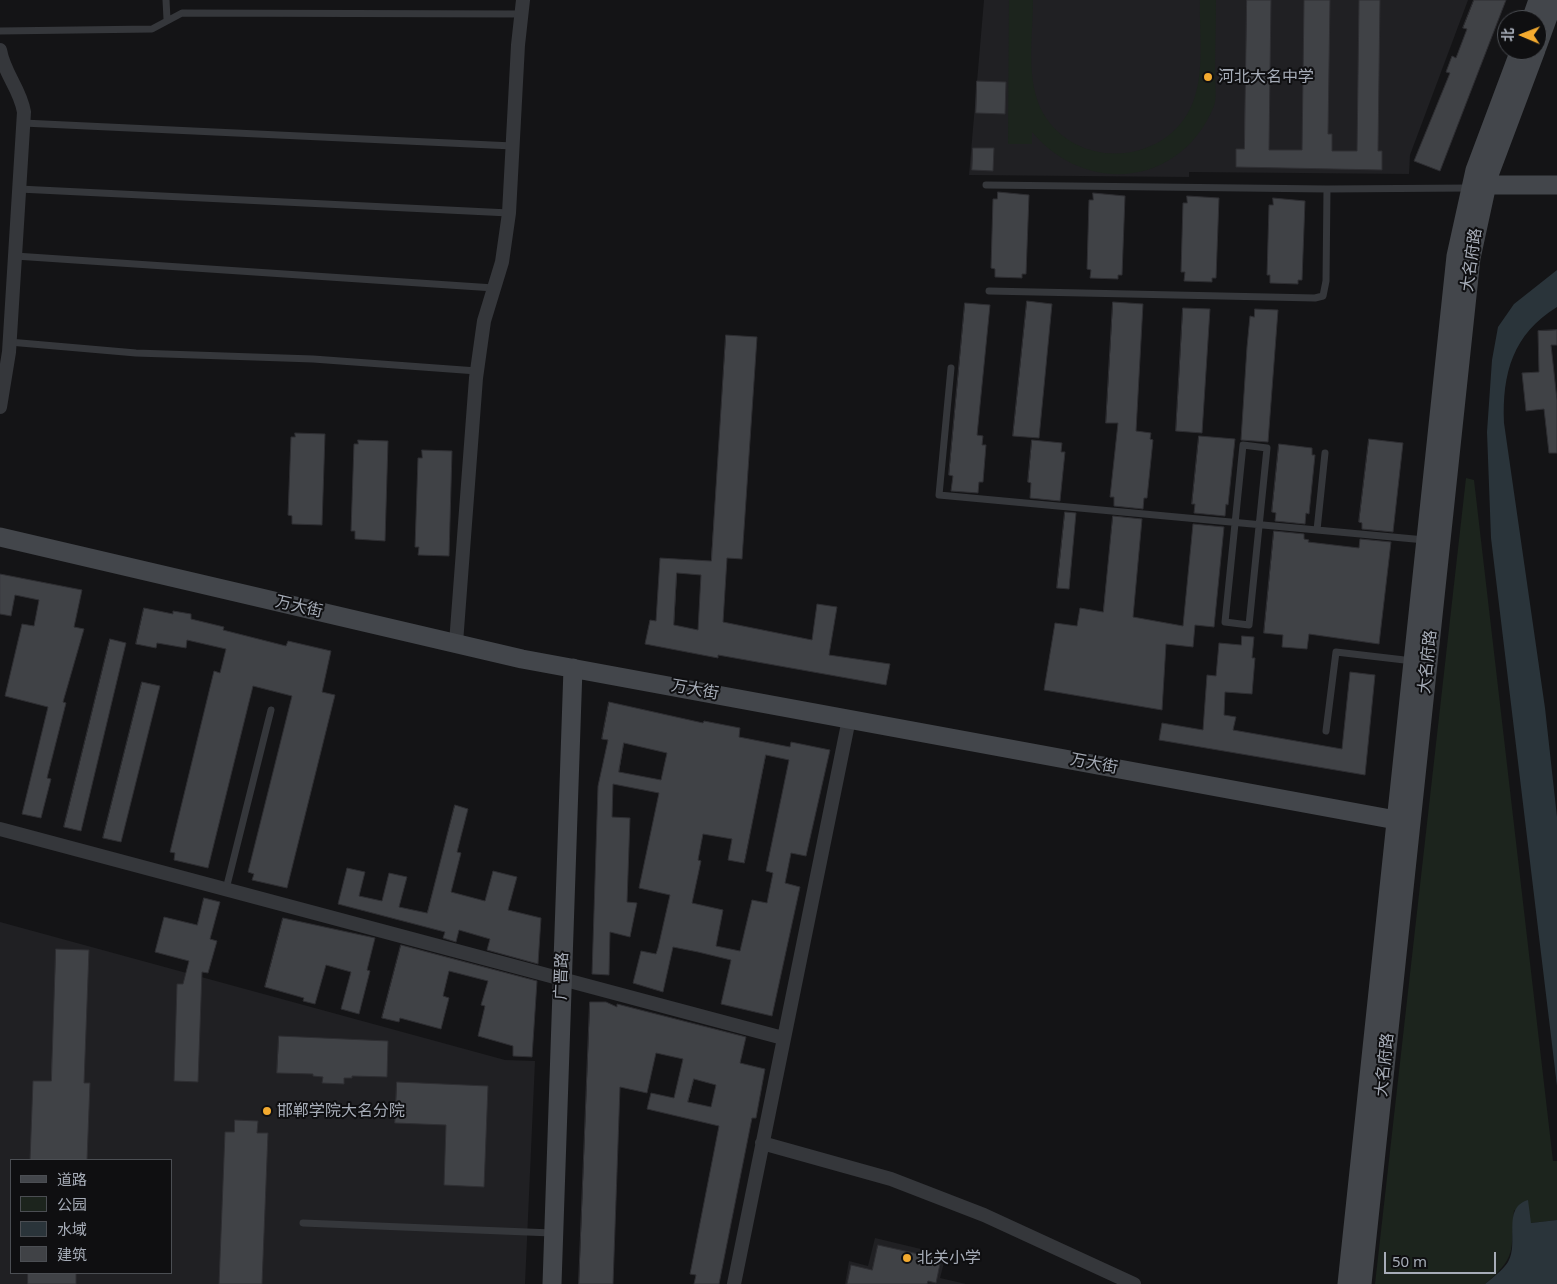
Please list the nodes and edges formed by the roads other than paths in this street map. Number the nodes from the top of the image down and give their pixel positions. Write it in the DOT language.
graph roads {
  1 [pos="166,0"];
  2 [pos="1554,0"];
  3 [pos="522,7"];
  4 [pos="167,19"];
  5 [pos="1547,19"];
  6 [pos="0,31"];
  7 [pos="0,50"];
  8 [pos="1517,60"];
  9 [pos="1531,60"];
  10 [pos="23,123"];
  11 [pos="513,146"];
  12 [pos="986,185"];
  13 [pos="1557,185"];
  14 [pos="1478,186"];
  15 [pos="19,189"];
  16 [pos="1328,189"];
  17 [pos="509,213"];
  18 [pos="15,256"];
  19 [pos="494,288"];
  20 [pos="989,290"];
  21 [pos="10,342"];
  22 [pos="951,368"];
  23 [pos="477,371"];
  24 [pos="0,407"];
  25 [pos="1325,453"];
  26 [pos="1235,522"];
  27 [pos="1259,524"];
  28 [pos="1317,530"];
  29 [pos="0,537"];
  30 [pos="1426,541"];
  31 [pos="456,643"];
  32 [pos="1413,661"];
  33 [pos="573,668"];
  34 [pos="271,710"];
  35 [pos="849,719"];
  36 [pos="1326,731"];
  37 [pos="1396,820"];
  38 [pos="0,829"];
  39 [pos="226,890"];
  40 [pos="562,979"];
  41 [pos="783,1038"];
  42 [pos="762,1143"];
  43 [pos="302,1223"];
  44 [pos="554,1233"];
  45 [pos="552,1284"];
  46 [pos="734,1284"];
  47 [pos="1134,1284"];
  48 [pos="1347,1284"];
  49 [pos="1362,1284"];
  1 -- 4 [label="lane"];
  2 -- 5 [label="street, 大名府路"];
  3 -- 4 [label="lane"];
  3 -- 11 [label="street"];
  4 -- 6 [label="lane"];
  7 -- 10 [label="street"];
  8 -- 14 [label="street, 大名府路"];
  9 -- 14 [label="street, 大名府路"];
  10 -- 11 [label="lane"];
  10 -- 15 [label="street"];
  11 -- 17 [label="street"];
  12 -- 16 [label="lane"];
  13 -- 14 [label="street"];
  14 -- 16 [label="lane"];
  14 -- 30 [label="street, 大名府路"];
  14 -- 49 [label="street, 大名府路"];
  15 -- 17 [label="lane"];
  15 -- 18 [label="street"];
  16 -- 20 [label="lane"];
  17 -- 19 [label="street"];
  18 -- 19 [label="lane"];
  18 -- 21 [label="street"];
  19 -- 23 [label="street"];
  21 -- 23 [label="lane"];
  21 -- 24 [label="street"];
  22 -- 26 [label="lane"];
  23 -- 31 [label="street"];
  25 -- 28 [label="lane"];
  26 -- 27 [label="lane"];
  26 -- 27 [label="lane"];
  26 -- 27 [label="lane"];
  27 -- 28 [label="lane"];
  28 -- 30 [label="lane"];
  29 -- 31 [label="street, 万大街"];
  30 -- 32 [label="street, 大名府路"];
  31 -- 33 [label="street, 万大街"];
  32 -- 36 [label="lane"];
  32 -- 37 [label="street, 大名府路"];
  33 -- 35 [label="street, 万大街"];
  33 -- 40 [label="street, 广晋路"];
  34 -- 39 [label="lane"];
  35 -- 37 [label="street, 万大街"];
  35 -- 41 [label="street"];
  37 -- 48 [label="street, 大名府路"];
  38 -- 39 [label="street"];
  39 -- 40 [label="street"];
  40 -- 41 [label="street"];
  40 -- 44 [label="street, 广晋路"];
  41 -- 42 [label="street"];
  42 -- 46 [label="street"];
  42 -- 47 [label="street"];
  43 -- 44 [label="lane"];
  44 -- 45 [label="street, 广晋路"];
}
